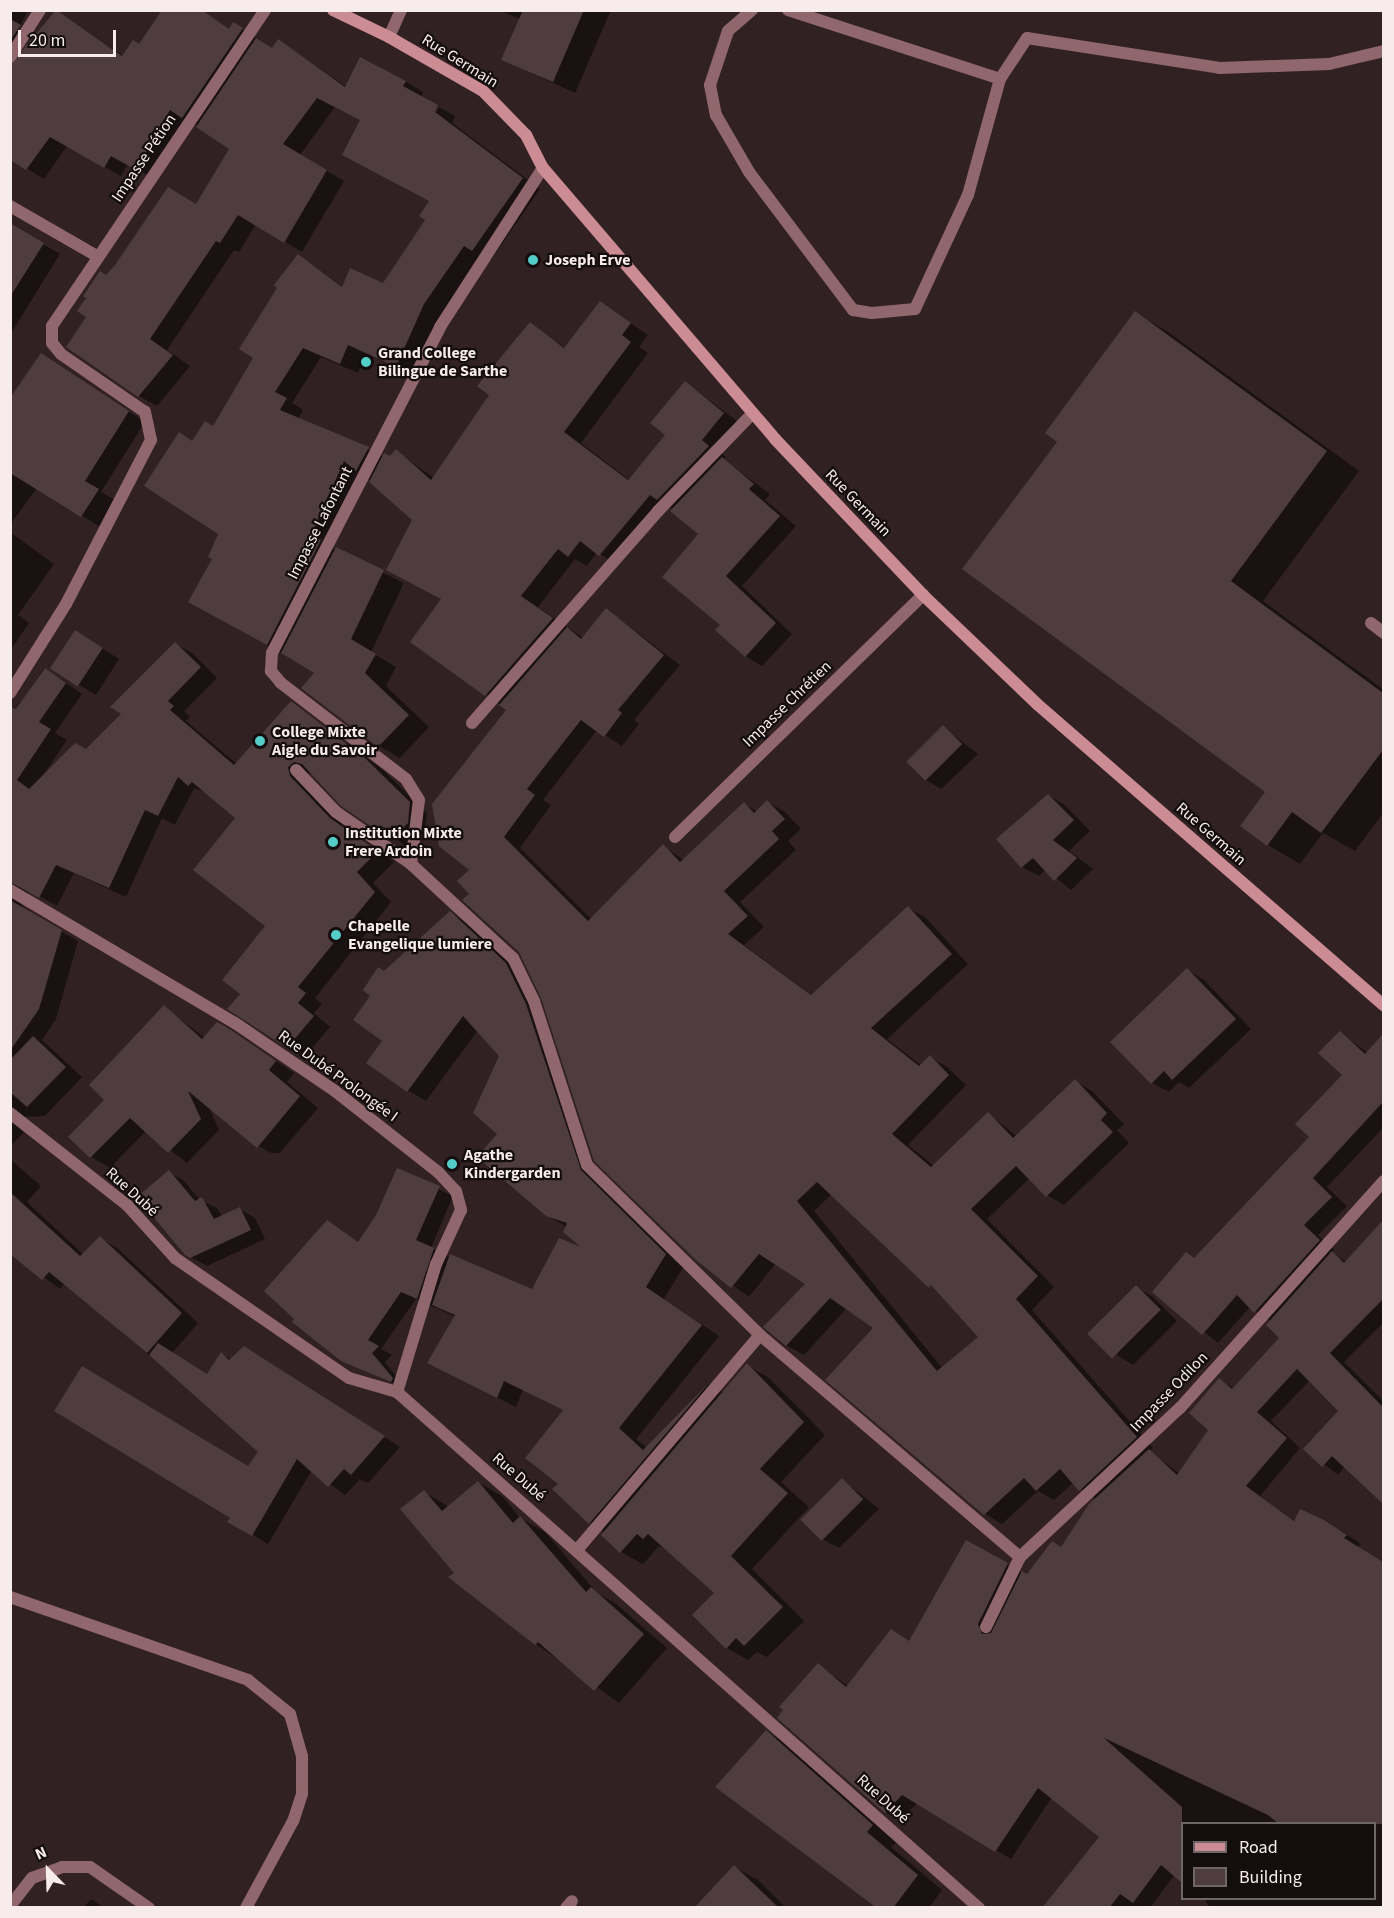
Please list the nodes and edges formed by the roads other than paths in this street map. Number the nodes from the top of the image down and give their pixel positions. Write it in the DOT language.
graph roads {
  1 [pos="40,10"];
  2 [pos="265,10"];
  3 [pos="333,10"];
  4 [pos="401,10"];
  5 [pos="752,10"];
  6 [pos="788,10"];
  7 [pos="389,37"];
  8 [pos="1383,51"];
  9 [pos="10,57"];
  10 [pos="1000,79"];
  11 [pos="543,168"];
  12 [pos="10,206"];
  13 [pos="97,256"];
  14 [pos="753,413"];
  15 [pos="922,595"];
  16 [pos="1371,623"];
  17 [pos="1383,633"];
  18 [pos="10,693"];
  19 [pos="472,723"];
  20 [pos="296,770"];
  21 [pos="675,837"];
  22 [pos="411,864"];
  23 [pos="10,890"];
  24 [pos="1383,1005"];
  25 [pos="10,1113"];
  26 [pos="1383,1181"];
  27 [pos="760,1335"];
  28 [pos="397,1392"];
  29 [pos="577,1550"];
  30 [pos="1020,1557"];
  31 [pos="10,1597"];
  32 [pos="986,1627"];
  33 [pos="10,1906"];
  34 [pos="149,1908"];
  35 [pos="246,1908"];
  36 [pos="979,1908"];
  1 -- 9 [label="street"];
  2 -- 13 [label="street, Impasse Pétion"];
  3 -- 7 [label="street, Rue Germain"];
  4 -- 7 [label="street"];
  5 -- 10 [label="street"];
  6 -- 10 [label="street"];
  7 -- 11 [label="street, Rue Germain"];
  8 -- 10 [label="street"];
  11 -- 14 [label="street, Rue Germain"];
  11 -- 22 [label="street, Impasse Lafontant"];
  12 -- 13 [label="street"];
  13 -- 18 [label="street, Impasse Pétion"];
  14 -- 15 [label="street, Rue Germain"];
  14 -- 19 [label="street"];
  15 -- 21 [label="street, Impasse Chrétien"];
  15 -- 24 [label="street, Rue Germain"];
  16 -- 17 [label="street"];
  20 -- 22 [label="street"];
  22 -- 27 [label="street"];
  23 -- 28 [label="street, Rue Dubé Prolongée I"];
  25 -- 28 [label="street, Rue Dubé"];
  26 -- 30 [label="street, Impasse Odilon"];
  27 -- 29 [label="street"];
  27 -- 30 [label="street"];
  28 -- 29 [label="street, Rue Dubé"];
  29 -- 36 [label="street, Rue Dubé"];
  30 -- 32 [label="street, Impasse Odilon"];
  31 -- 35 [label="street"];
  33 -- 34 [label="street"];
}
